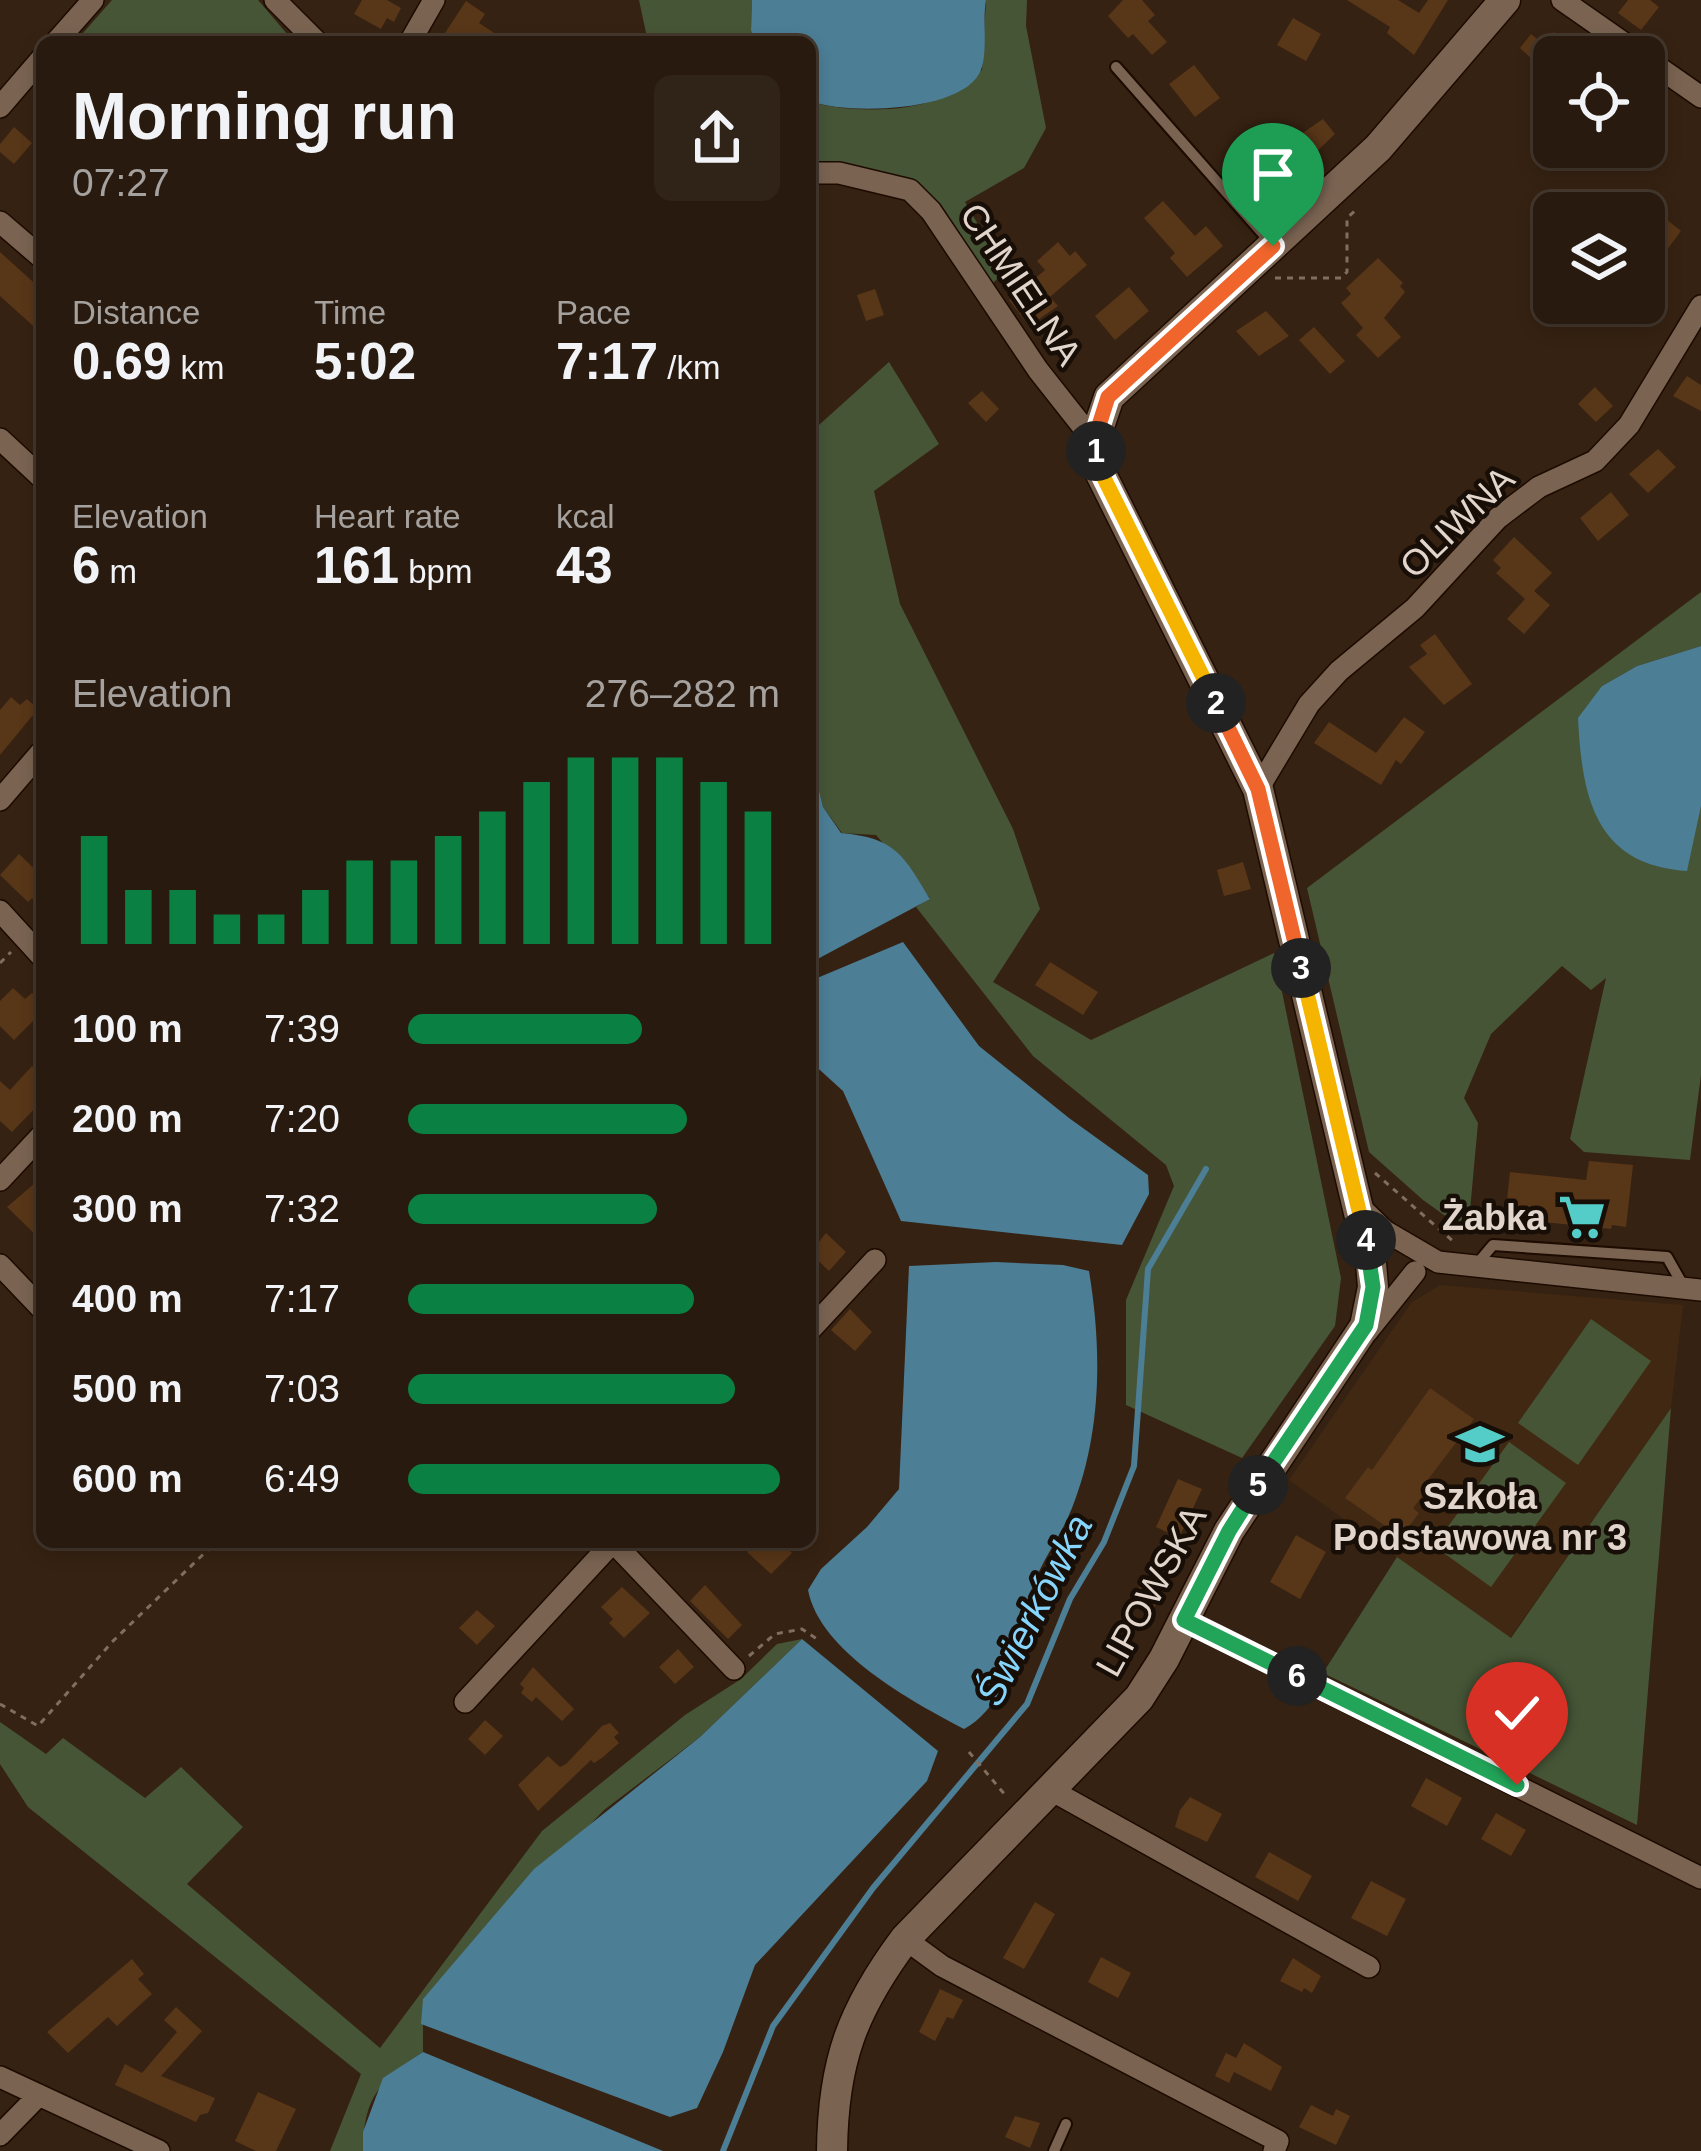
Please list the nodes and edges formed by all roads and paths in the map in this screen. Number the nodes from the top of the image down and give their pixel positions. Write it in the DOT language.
graph roads {
  1 [pos="93,0"];
  2 [pos="274,0"];
  3 [pos="434,0"];
  4 [pos="1505,0"];
  5 [pos="1562,0"];
  6 [pos="61,36"];
  7 [pos="311,36"];
  8 [pos="413,36"];
  9 [pos="36,65"];
  10 [pos="1116,67"];
  11 [pos="1701,97"];
  12 [pos="0,107"];
  13 [pos="816,173"];
  14 [pos="1358,209"];
  15 [pos="0,222"];
  16 [pos="1266,252"];
  17 [pos="36,253"];
  18 [pos="1701,306"];
  19 [pos="0,440"];
  20 [pos="1094,441"];
  21 [pos="36,473"];
  22 [pos="36,758"];
  23 [pos="1258,789"];
  24 [pos="0,800"];
  25 [pos="0,911"];
  26 [pos="36,950"];
  27 [pos="36,1141"];
  28 [pos="0,1180"];
  29 [pos="1357,1204"];
  30 [pos="875,1260"];
  31 [pos="1415,1261"];
  32 [pos="0,1265"];
  33 [pos="1371,1267"];
  34 [pos="1693,1290"];
  35 [pos="36,1303"];
  36 [pos="816,1324"];
  37 [pos="1355,1346"];
  38 [pos="210,1548"];
  39 [pos="607,1548"];
  40 [pos="619,1548"];
  41 [pos="1184,1620"];
  42 [pos="820,1641"];
  43 [pos="734,1669"];
  44 [pos="465,1702"];
  45 [pos="0,1704"];
  46 [pos="969,1752"];
  47 [pos="1051,1790"];
  48 [pos="1019,1808"];
  49 [pos="1701,1878"];
  50 [pos="905,1939"];
  51 [pos="1369,1967"];
  52 [pos="0,2077"];
  53 [pos="39,2095"];
  54 [pos="1066,2125"];
  55 [pos="0,2135"];
  56 [pos="1276,2146"];
  57 [pos="158,2151"];
  58 [pos="832,2151"];
  59 [pos="1054,2151"];
  1 -- 6 [label="street"];
  2 -- 7 [label="street"];
  3 -- 8 [label="street"];
  4 -- 16 [label="street"];
  5 -- 11 [label="street"];
  9 -- 12 [label="street"];
  10 -- 16 [label="lane"];
  13 -- 20 [label="street, CHMIELNA"];
  14 -- 16 [label="path"];
  15 -- 17 [label="street"];
  16 -- 20 [label="street"];
  18 -- 23 [label="street, OLIWNA"];
  19 -- 21 [label="street"];
  20 -- 23 [label="street, LIPOWSKA"];
  22 -- 24 [label="street"];
  23 -- 29 [label="street, LIPOWSKA"];
  25 -- 26 [label="street"];
  27 -- 28 [label="street"];
  29 -- 31 [label="street"];
  29 -- 33 [label="street, LIPOWSKA"];
  30 -- 36 [label="street"];
  31 -- 33 [label="street"];
  31 -- 34 [label="street"];
  31 -- 37 [label="street"];
  32 -- 35 [label="street"];
  33 -- 37 [label="street, LIPOWSKA"];
  37 -- 41 [label="street, LIPOWSKA"];
  38 -- 45 [label="path"];
  39 -- 44 [label="street"];
  40 -- 43 [label="street"];
  41 -- 47 [label="street, LIPOWSKA"];
  41 -- 49 [label="street"];
  42 -- 43 [label="path"];
  46 -- 48 [label="path"];
  47 -- 50 [label="street, LIPOWSKA"];
  47 -- 51 [label="street"];
  50 -- 56 [label="street"];
  50 -- 58 [label="street, LIPOWSKA"];
  52 -- 53 [label="street"];
  53 -- 55 [label="street"];
  53 -- 57 [label="street"];
  54 -- 59 [label="lane"];
}
